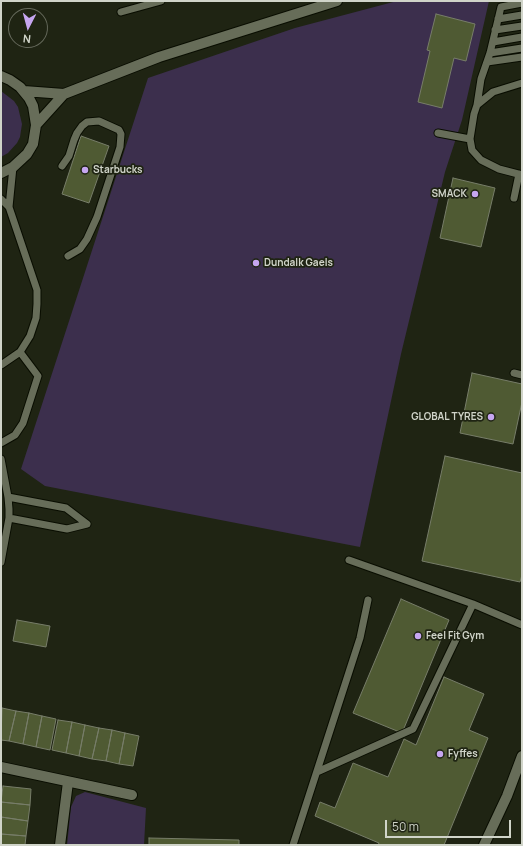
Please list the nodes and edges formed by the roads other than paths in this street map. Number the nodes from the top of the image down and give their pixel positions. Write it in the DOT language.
graph roads {
  1 [pos="337,1"];
  2 [pos="157,2"];
  3 [pos="522,3"];
  4 [pos="121,12"];
  5 [pos="522,15"];
  6 [pos="498,19"];
  7 [pos="522,26"];
  8 [pos="495,30"];
  9 [pos="522,37"];
  10 [pos="493,42"];
  11 [pos="522,48"];
  12 [pos="490,53"];
  13 [pos="522,57"];
  14 [pos="488,62"];
  15 [pos="1,76"];
  16 [pos="522,83"];
  17 [pos="24,91"];
  18 [pos="64,94"];
  19 [pos="477,105"];
  20 [pos="36,125"];
  21 [pos="438,132"];
  22 [pos="470,139"];
  23 [pos="62,166"];
  24 [pos="13,167"];
  25 [pos="1,173"];
  26 [pos="520,174"];
  27 [pos="514,198"];
  28 [pos="1,199"];
  29 [pos="9,207"];
  30 [pos="68,256"];
  31 [pos="20,352"];
  32 [pos="1,364"];
  33 [pos="514,373"];
  34 [pos="522,375"];
  35 [pos="1,442"];
  36 [pos="1,459"];
  37 [pos="2,469"];
  38 [pos="8,497"];
  39 [pos="9,518"];
  40 [pos="349,560"];
  41 [pos="1,562"];
  42 [pos="368,600"];
  43 [pos="473,604"];
  44 [pos="522,625"];
  45 [pos="521,762"];
  46 [pos="1,767"];
  47 [pos="317,772"];
  48 [pos="68,782"];
  49 [pos="132,795"];
  50 [pos="60,845"];
  51 [pos="293,845"];
  52 [pos="484,845"];
  1 -- 18 [label="street"];
  2 -- 4 [label="lane"];
  3 -- 6 [label="lane"];
  5 -- 6 [label="lane"];
  6 -- 8 [label="lane"];
  7 -- 8 [label="lane"];
  8 -- 10 [label="lane"];
  9 -- 10 [label="lane"];
  10 -- 12 [label="lane"];
  11 -- 12 [label="lane"];
  12 -- 14 [label="lane"];
  13 -- 14 [label="lane"];
  14 -- 19 [label="lane"];
  15 -- 17 [label="street"];
  16 -- 19 [label="lane"];
  17 -- 18 [label="street"];
  17 -- 20 [label="street"];
  18 -- 20 [label="street"];
  19 -- 22 [label="lane"];
  20 -- 24 [label="street"];
  21 -- 22 [label="lane"];
  22 -- 26 [label="lane"];
  23 -- 30 [label="lane"];
  24 -- 25 [label="street"];
  24 -- 29 [label="lane"];
  26 -- 27 [label="lane"];
  28 -- 29 [label="lane"];
  29 -- 31 [label="lane"];
  31 -- 32 [label="lane"];
  31 -- 35 [label="lane"];
  33 -- 34 [label="lane"];
  36 -- 37 [label="lane"];
  37 -- 38 [label="lane"];
  38 -- 39 [label="lane"];
  38 -- 39 [label="lane"];
  39 -- 41 [label="lane"];
  40 -- 43 [label="lane"];
  42 -- 47 [label="lane"];
  43 -- 44 [label="lane"];
  43 -- 47 [label="lane"];
  45 -- 52 [label="street"];
  46 -- 48 [label="street"];
  47 -- 51 [label="lane"];
  48 -- 49 [label="street"];
  48 -- 50 [label="street"];
}
